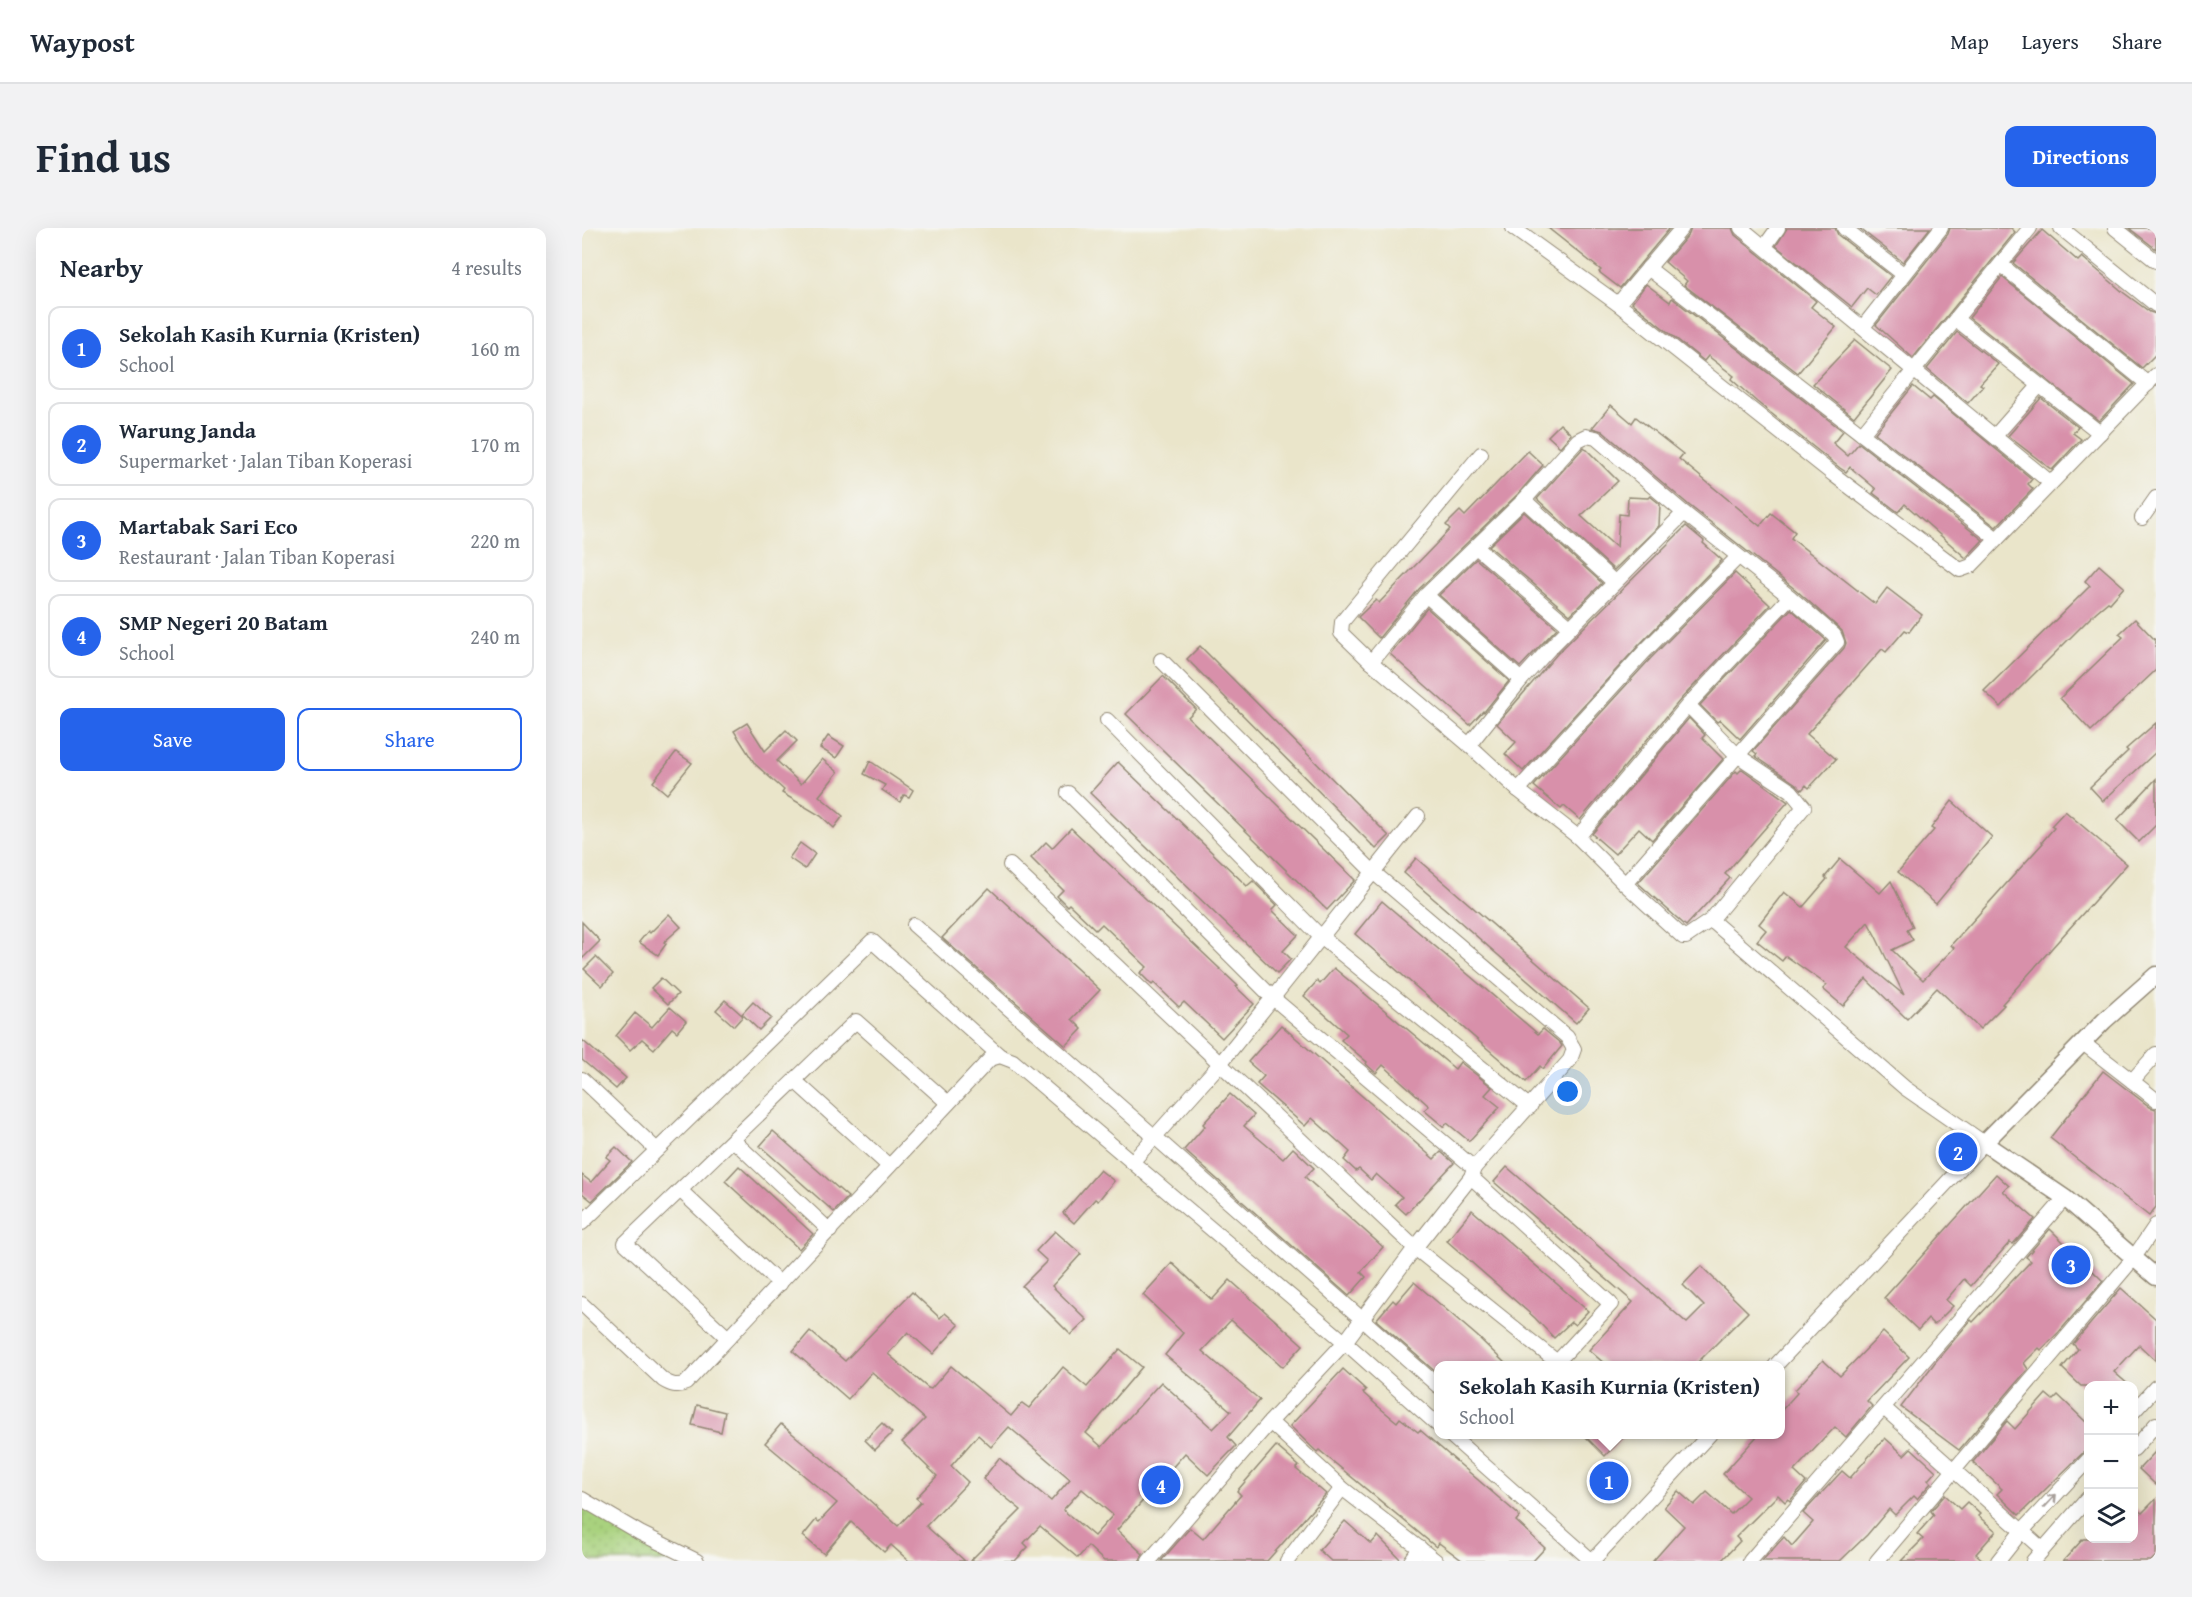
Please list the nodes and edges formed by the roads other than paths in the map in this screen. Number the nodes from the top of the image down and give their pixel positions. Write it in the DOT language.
graph roads {
  1 [pos="1513,228"];
  2 [pos="1682,228"];
  3 [pos="1742,228"];
  4 [pos="1778,228"];
  5 [pos="1844,228"];
  6 [pos="1941,228"];
  7 [pos="2030,228"];
  8 [pos="2061,228"];
  9 [pos="2115,228"];
  10 [pos="1765,246"];
  11 [pos="2156,261"];
  12 [pos="2001,265"];
  13 [pos="1648,268"];
  14 [pos="1903,274"];
  15 [pos="1618,304"];
  16 [pos="2156,305"];
  17 [pos="1957,320"];
  18 [pos="1863,327"];
  19 [pos="1915,370"];
  20 [pos="2152,379"];
  21 [pos="2039,386"];
  22 [pos="2100,432"];
  23 [pos="1862,434"];
  24 [pos="1995,436"];
  25 [pos="1481,454"];
  26 [pos="2051,483"];
  27 [pos="2156,498"];
  28 [pos="1524,500"];
  29 [pos="1684,513"];
  30 [pos="2142,518"];
  31 [pos="1997,539"];
  32 [pos="1476,547"];
  33 [pos="1738,557"];
  34 [pos="1614,582"];
  35 [pos="1426,596"];
  36 [pos="1790,597"];
  37 [pos="1570,627"];
  38 [pos="1161,660"];
  39 [pos="1371,662"];
  40 [pos="1521,680"];
  41 [pos="1688,705"];
  42 [pos="1107,720"];
  43 [pos="1469,745"];
  44 [pos="1737,755"];
  45 [pos="1518,790"];
  46 [pos="1068,794"];
  47 [pos="1418,816"];
  48 [pos="1578,837"];
  49 [pos="1010,865"];
  50 [pos="1373,872"];
  51 [pos="1624,884"];
  52 [pos="1711,920"];
  53 [pos="914,925"];
  54 [pos="1322,937"];
  55 [pos="2156,975"];
  56 [pos="1273,998"];
  57 [pos="2083,1043"];
  58 [pos="2156,1054"];
  59 [pos="1000,1056"];
  60 [pos="1219,1065"];
  61 [pos="582,1079"];
  62 [pos="795,1081"];
  63 [pos="2132,1081"];
  64 [pos="2156,1100"];
  65 [pos="948,1103"];
  66 [pos="1530,1107"];
  67 [pos="1153,1137"];
  68 [pos="733,1140"];
  69 [pos="1984,1143"];
  70 [pos="657,1150"];
  71 [pos="1132,1162"];
  72 [pos="889,1166"];
  73 [pos="1473,1173"];
  74 [pos="681,1191"];
  75 [pos="2065,1198"];
  76 [pos="582,1223"];
  77 [pos="2156,1225"];
  78 [pos="830,1231"];
  79 [pos="1414,1248"];
  80 [pos="2133,1259"];
  81 [pos="2156,1277"];
  82 [pos="780,1284"];
  83 [pos="582,1304"];
  84 [pos="1362,1319"];
  85 [pos="728,1338"];
  86 [pos="1345,1342"];
  87 [pos="1556,1361"];
  88 [pos="1558,1361"];
  89 [pos="1779,1361"];
  90 [pos="1434,1382"];
  91 [pos="2156,1387"];
  92 [pos="2138,1406"];
  93 [pos="1884,1408"];
  94 [pos="1434,1421"];
  95 [pos="1270,1422"];
  96 [pos="2156,1424"];
  97 [pos="1455,1439"];
  98 [pos="1705,1439"];
  99 [pos="2138,1444"];
  100 [pos="2084,1464"];
  101 [pos="1954,1471"];
  102 [pos="1342,1488"];
  103 [pos="582,1499"];
  104 [pos="2084,1503"];
  105 [pos="2022,1532"];
  106 [pos="1420,1548"];
  107 [pos="2042,1550"];
  108 [pos="696,1561"];
  109 [pos="1149,1561"];
  110 [pos="1287,1561"];
  111 [pos="1411,1561"];
  112 [pos="1436,1561"];
  113 [pos="1592,1561"];
  114 [pos="1750,1561"];
  115 [pos="1877,1561"];
  116 [pos="1998,1561"];
  117 [pos="2033,1561"];
  1 -- 15 [label="street"];
  2 -- 13 [label="street"];
  3 -- 10 [label="street"];
  4 -- 10 [label="street"];
  5 -- 14 [label="street"];
  6 -- 14 [label="street"];
  7 -- 12 [label="street"];
  8 -- 16 [label="street"];
  9 -- 11 [label="street"];
  10 -- 18 [label="street"];
  12 -- 17 [label="street"];
  12 -- 20 [label="street"];
  13 -- 15 [label="street"];
  13 -- 23 [label="street"];
  14 -- 18 [label="street"];
  15 -- 31 [label="street"];
  17 -- 19 [label="street"];
  17 -- 21 [label="street"];
  18 -- 19 [label="street"];
  19 -- 23 [label="street"];
  19 -- 24 [label="street"];
  20 -- 22 [label="street"];
  21 -- 22 [label="street"];
  21 -- 24 [label="street"];
  22 -- 26 [label="street"];
  23 -- 31 [label="street"];
  24 -- 26 [label="street"];
  25 -- 39 [label="street"];
  26 -- 31 [label="street"];
  27 -- 30 [label="street"];
  28 -- 29 [label="street"];
  28 -- 32 [label="street"];
  28 -- 34 [label="street"];
  29 -- 33 [label="street"];
  29 -- 34 [label="street"];
  32 -- 35 [label="street"];
  32 -- 37 [label="street"];
  33 -- 36 [label="street"];
  33 -- 45 [label="street"];
  34 -- 37 [label="street"];
  35 -- 39 [label="street"];
  35 -- 40 [label="street"];
  36 -- 41 [label="street"];
  36 -- 44 [label="street"];
  37 -- 40 [label="street"];
  38 -- 50 [label="street"];
  39 -- 43 [label="street"];
  40 -- 43 [label="street"];
  41 -- 44 [label="street"];
  41 -- 48 [label="street"];
  42 -- 54 [label="street"];
  43 -- 45 [label="street"];
  44 -- 51 [label="street"];
  44 -- 52 [label="street"];
  45 -- 48 [label="street"];
  46 -- 56 [label="street"];
  47 -- 50 [label="street"];
  48 -- 51 [label="street"];
  49 -- 60 [label="street"];
  50 -- 54 [label="street"];
  50 -- 66 [label="street"];
  51 -- 52 [label="street"];
  52 -- 69 [label="street"];
  53 -- 67 [label="street"];
  54 -- 56 [label="street"];
  54 -- 66 [label="street"];
  55 -- 57 [label="street"];
  56 -- 60 [label="street"];
  56 -- 73 [label="street"];
  57 -- 63 [label="street"];
  57 -- 69 [label="street"];
  58 -- 63 [label="street"];
  59 -- 65 [label="street"];
  59 -- 70 [label="street"];
  59 -- 71 [label="street"];
  60 -- 67 [label="street"];
  60 -- 79 [label="street"];
  61 -- 70 [label="street"];
  62 -- 65 [label="street"];
  62 -- 68 [label="street"];
  62 -- 72 [label="street"];
  63 -- 64 [label="street"];
  65 -- 72 [label="street"];
  66 -- 73 [label="street"];
  67 -- 71 [label="street"];
  67 -- 84 [label="street"];
  68 -- 74 [label="street"];
  68 -- 78 [label="street"];
  69 -- 75 [label="street"];
  69 -- 89 [label="street"];
  70 -- 76 [label="street"];
  71 -- 86 [label="street"];
  72 -- 78 [label="street"];
  73 -- 79 [label="street"];
  73 -- 88 [label="street"];
  74 -- 82 [label="street"];
  74 -- 85 [label="street"];
  75 -- 80 [label="street"];
  75 -- 93 [label="street"];
  77 -- 80 [label="street"];
  78 -- 82 [label="street"];
  79 -- 84 [label="street"];
  79 -- 87 [label="street"];
  80 -- 81 [label="street"];
  80 -- 101 [label="street"];
  82 -- 85 [label="street"];
  83 -- 85 [label="street"];
  84 -- 86 [label="street"];
  84 -- 90 [label="street"];
  86 -- 94 [label="street"];
  86 -- 95 [label="street"];
  91 -- 92 [label="street"];
  93 -- 101 [label="street"];
  93 -- 114 [label="street"];
  95 -- 102 [label="street"];
  95 -- 109 [label="street"];
  96 -- 99 [label="street"];
  97 -- 113 [label="street"];
  98 -- 113 [label="street"];
  105 -- 100 [label="street, one-way"];
  101 -- 105 [label="street"];
  101 -- 115 [label="street"];
  102 -- 106 [label="street"];
  102 -- 110 [label="street"];
  103 -- 108 [label="street"];
  104 -- 107 [label="street"];
  105 -- 107 [label="street"];
  105 -- 116 [label="street"];
  106 -- 111 [label="street"];
  106 -- 112 [label="street"];
  107 -- 117 [label="street"];
}
